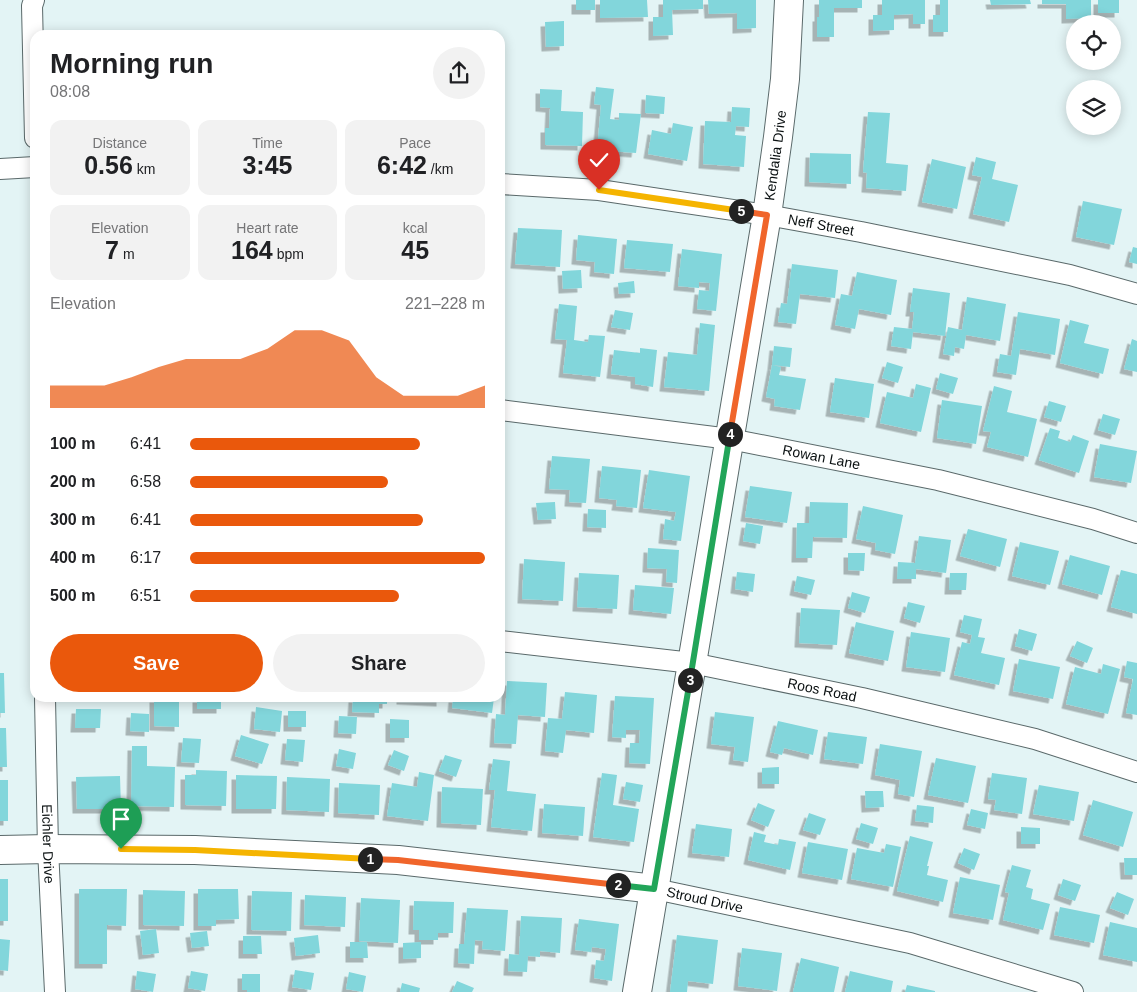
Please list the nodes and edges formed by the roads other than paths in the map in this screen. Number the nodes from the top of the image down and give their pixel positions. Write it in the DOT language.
graph roads {
  1 [pos="34,0"];
  2 [pos="789,0"];
  3 [pos="33,30"];
  4 [pos="30,168"];
  5 [pos="0,169"];
  6 [pos="505,184"];
  7 [pos="767,215"];
  8 [pos="1137,294"];
  9 [pos="505,411"];
  10 [pos="730,439"];
  11 [pos="1137,533"];
  12 [pos="505,642"];
  13 [pos="692,663"];
  14 [pos="45,702"];
  15 [pos="1137,772"];
  16 [pos="48,848"];
  17 [pos="0,850"];
  18 [pos="654,889"];
  19 [pos="55,992"];
  20 [pos="637,992"];
  21 [pos="1073,992"];
  1 -- 3 [label="street"];
  2 -- 7 [label="street, Kendalia Drive"];
  4 -- 5 [label="street"];
  6 -- 7 [label="street, Neff Street"];
  7 -- 8 [label="street, Neff Street"];
  7 -- 10 [label="street, Kendalia Drive"];
  9 -- 10 [label="street, Rowan Lane"];
  10 -- 11 [label="street, Rowan Lane"];
  10 -- 13 [label="street, Kendalia Drive"];
  12 -- 13 [label="street, Roos Road"];
  13 -- 15 [label="street, Roos Road"];
  13 -- 18 [label="street, Kendalia Drive"];
  14 -- 16 [label="street, Eichler Drive"];
  16 -- 17 [label="street, Stroud Drive"];
  16 -- 18 [label="street, Stroud Drive"];
  16 -- 19 [label="street, Eichler Drive"];
  18 -- 20 [label="street, Kendalia Drive"];
  18 -- 21 [label="street, Stroud Drive"];
}
